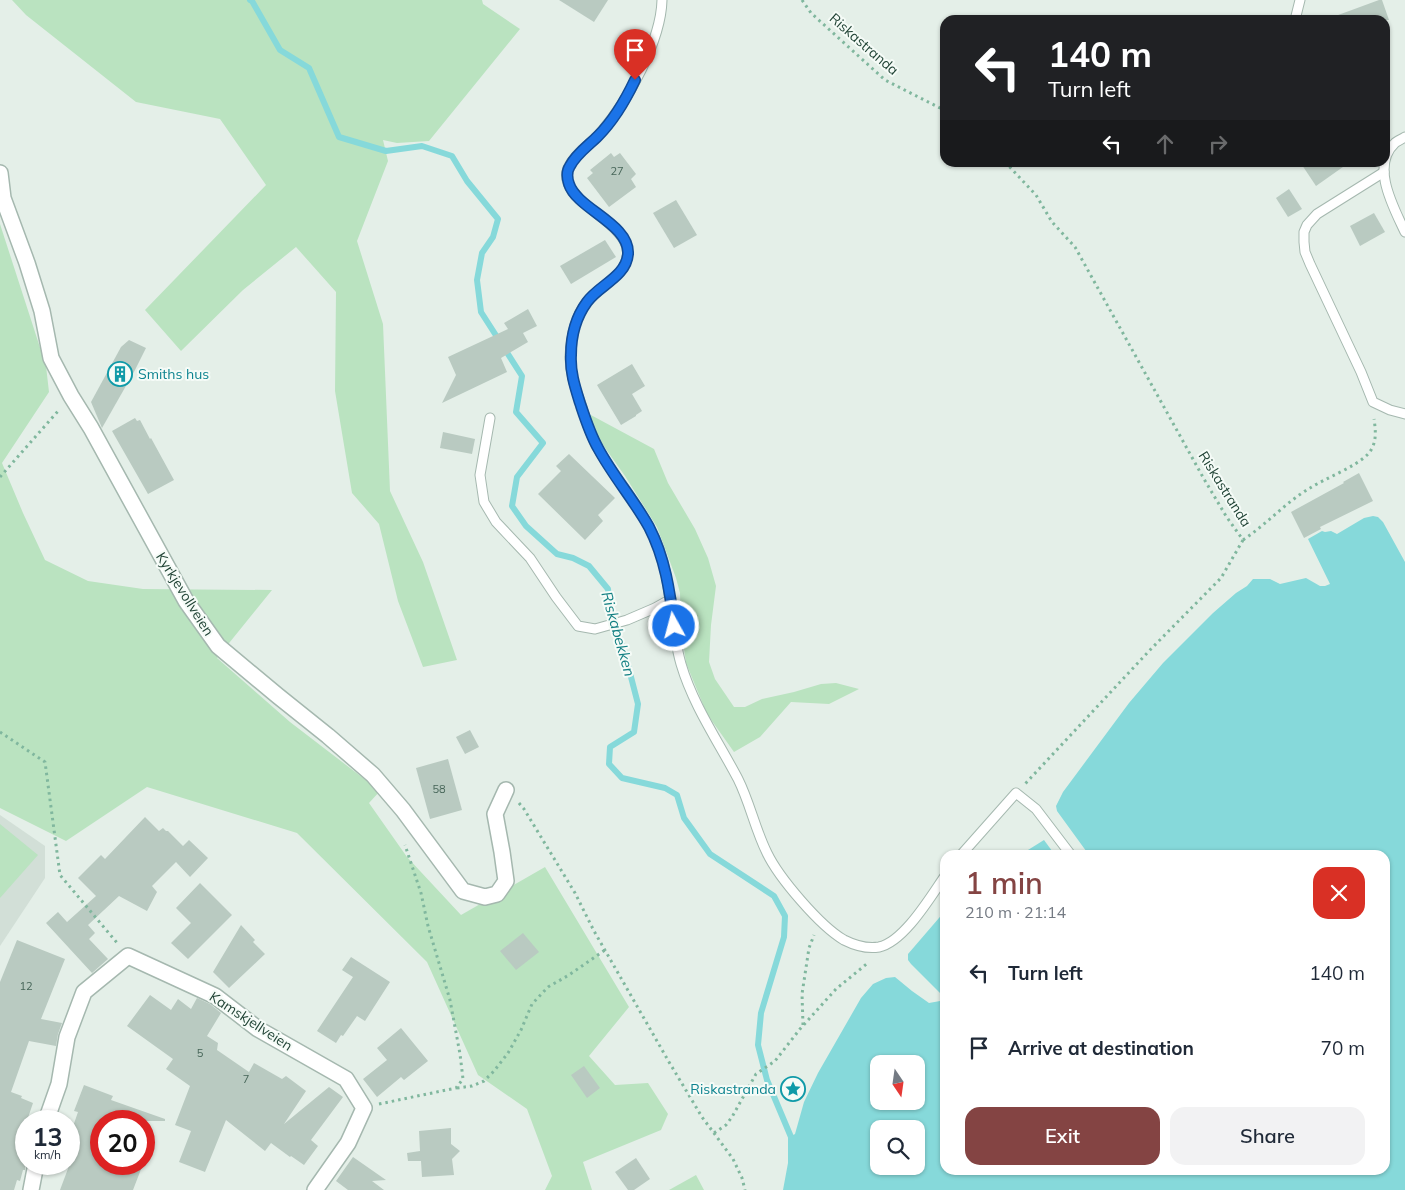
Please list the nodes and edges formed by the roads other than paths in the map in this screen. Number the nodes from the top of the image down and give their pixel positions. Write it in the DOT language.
graph roads {
  1 [pos="662,0"];
  2 [pos="1300,0"];
  3 [pos="1296,15"];
  4 [pos="1405,137"];
  5 [pos="1390,150"];
  6 [pos="1385,167"];
  7 [pos="1384,172"];
  8 [pos="0,173"];
  9 [pos="1405,232"];
  10 [pos="1405,414"];
  11 [pos="490,418"];
  12 [pos="671,598"];
  13 [pos="506,790"];
  14 [pos="965,850"];
  15 [pos="1067,850"];
  16 [pos="940,883"];
  17 [pos="50,1110"];
  18 [pos="34,1175"];
  19 [pos="31,1190"];
  20 [pos="315,1190"];
  1 -- 12 [label="lane"];
  2 -- 3 [label="lane"];
  4 -- 5 [label="lane"];
  6 -- 7 [label="lane"];
  7 -- 9 [label="lane"];
  7 -- 10 [label="lane"];
  8 -- 13 [label="street, Kyrkjevollveien"];
  11 -- 12 [label="lane"];
  12 -- 16 [label="lane"];
  14 -- 15 [label="lane"];
  17 -- 20 [label="street, Kamskjellveien"];
  18 -- 19 [label="street"];
}
